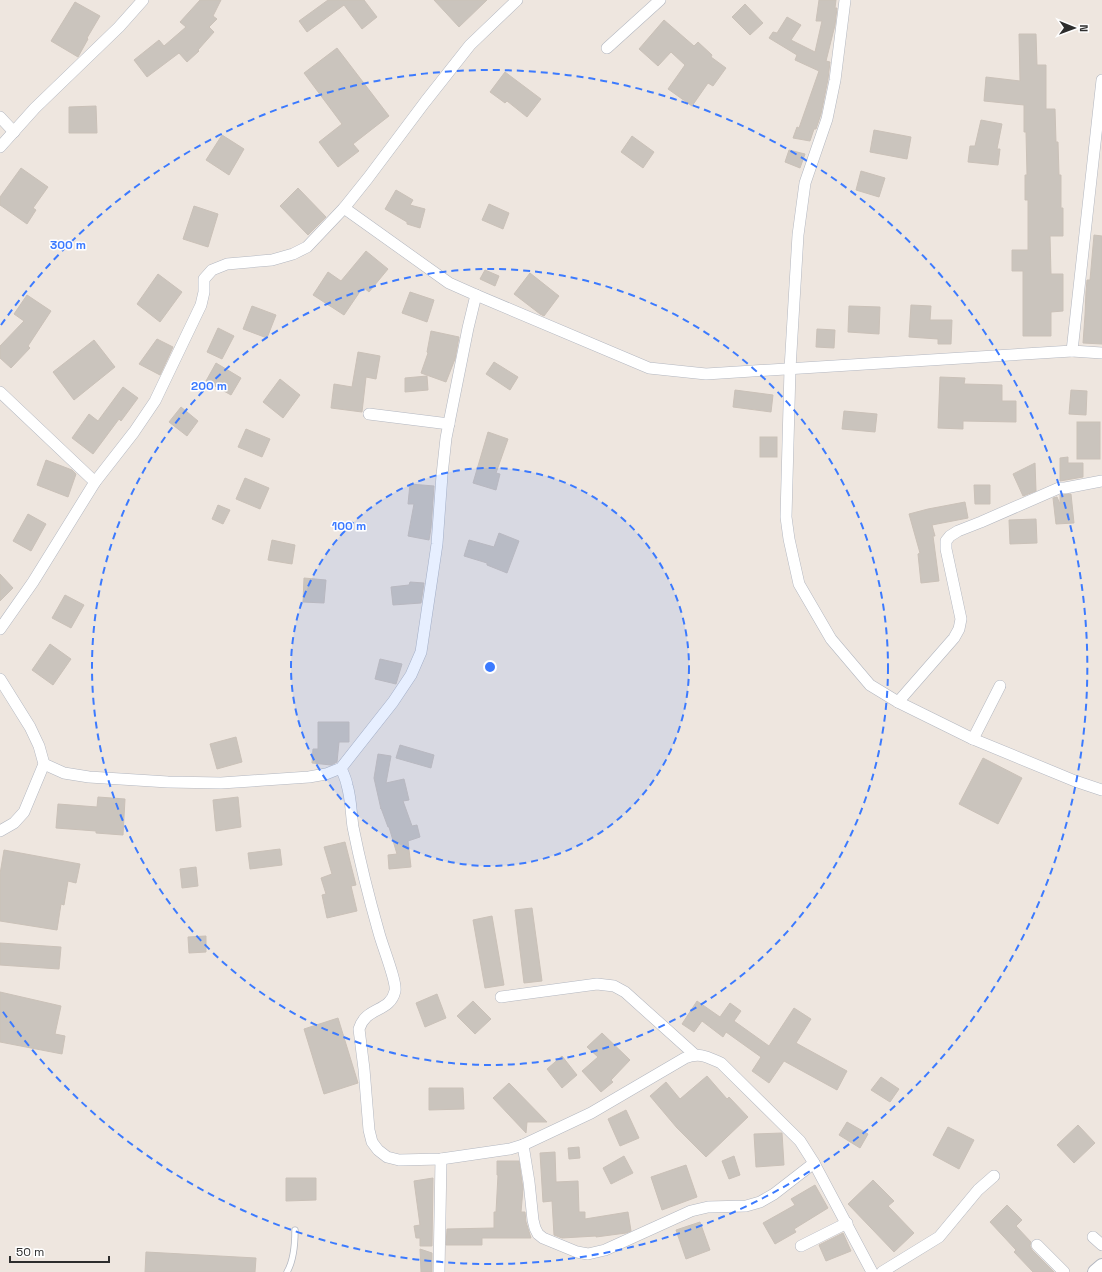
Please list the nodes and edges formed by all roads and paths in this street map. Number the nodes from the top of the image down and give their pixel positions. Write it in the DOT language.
graph roads {
  1 [pos="143,0"];
  2 [pos="517,0"];
  3 [pos="660,0"];
  4 [pos="845,0"];
  5 [pos="607,48"];
  6 [pos="1102,80"];
  7 [pos="0,116"];
  8 [pos="14,132"];
  9 [pos="0,147"];
  10 [pos="1098,163"];
  11 [pos="344,208"];
  12 [pos="476,295"];
  13 [pos="1072,351"];
  14 [pos="1102,353"];
  15 [pos="790,369"];
  16 [pos="0,392"];
  17 [pos="369,414"];
  18 [pos="449,424"];
  19 [pos="1102,481"];
  20 [pos="95,482"];
  21 [pos="0,629"];
  22 [pos="0,679"];
  23 [pos="1000,686"];
  24 [pos="898,702"];
  25 [pos="973,739"];
  26 [pos="44,764"];
  27 [pos="341,768"];
  28 [pos="1102,790"];
  29 [pos="0,831"];
  30 [pos="501,997"];
  31 [pos="694,1054"];
  32 [pos="523,1146"];
  33 [pos="441,1160"];
  34 [pos="814,1163"];
  35 [pos="994,1176"];
  36 [pos="846,1222"];
  37 [pos="295,1230"];
  38 [pos="1094,1237"];
  39 [pos="1037,1245"];
  40 [pos="1102,1245"];
  41 [pos="801,1246"];
  42 [pos="1102,1266"];
  43 [pos="287,1272"];
  44 [pos="439,1272"];
  45 [pos="872,1272"];
  46 [pos="882,1272"];
  47 [pos="1064,1272"];
  48 [pos="1095,1272"];
  1 -- 8 [label="street"];
  2 -- 11 [label="street"];
  3 -- 5 [label="street"];
  4 -- 15 [label="street"];
  6 -- 10 [label="street"];
  7 -- 8 [label="street"];
  8 -- 9 [label="street"];
  10 -- 13 [label="street"];
  11 -- 12 [label="street"];
  11 -- 20 [label="street"];
  12 -- 15 [label="street"];
  12 -- 18 [label="street"];
  13 -- 14 [label="street"];
  13 -- 15 [label="street"];
  15 -- 24 [label="street"];
  16 -- 20 [label="street"];
  17 -- 18 [label="street"];
  18 -- 27 [label="street"];
  19 -- 24 [label="street"];
  20 -- 21 [label="street"];
  22 -- 26 [label="street"];
  23 -- 25 [label="street"];
  24 -- 25 [label="street"];
  25 -- 28 [label="street"];
  26 -- 27 [label="street"];
  26 -- 29 [label="street"];
  27 -- 33 [label="street"];
  30 -- 31 [label="street"];
  31 -- 32 [label="street"];
  31 -- 34 [label="street"];
  32 -- 33 [label="street"];
  32 -- 34 [label="street"];
  33 -- 44 [label="street"];
  34 -- 36 [label="street"];
  35 -- 46 [label="street"];
  36 -- 41 [label="street"];
  36 -- 45 [label="street"];
  37 -- 43 [label="lane"];
  38 -- 40 [label="street"];
  39 -- 47 [label="street"];
  42 -- 48 [label="street"];
}
